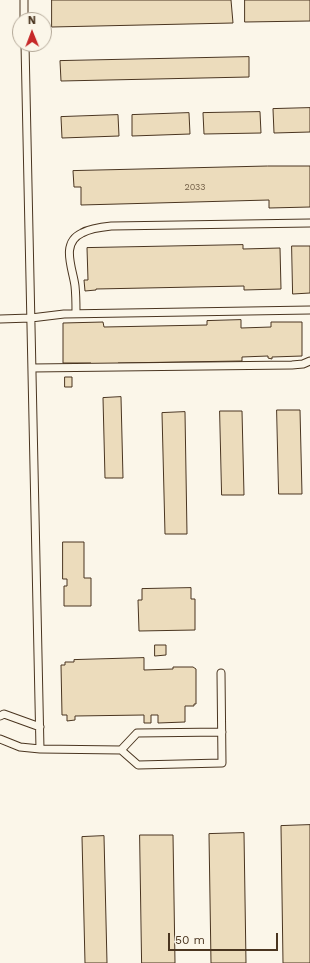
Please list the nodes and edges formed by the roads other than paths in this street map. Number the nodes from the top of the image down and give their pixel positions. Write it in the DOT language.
graph roads {
  1 [pos="24,0"];
  2 [pos="24,12"];
  3 [pos="25,52"];
  4 [pos="310,223"];
  5 [pos="310,310"];
  6 [pos="76,313"];
  7 [pos="0,318"];
  8 [pos="31,318"];
  9 [pos="310,361"];
  10 [pos="32,368"];
  11 [pos="221,673"];
  12 [pos="0,716"];
  13 [pos="40,727"];
  14 [pos="222,732"];
  15 [pos="0,739"];
  16 [pos="40,749"];
  17 [pos="121,750"];
  1 -- 2 [label="lane"];
  3 -- 8 [label="lane"];
  4 -- 6 [label="lane"];
  5 -- 6 [label="lane"];
  6 -- 8 [label="lane"];
  7 -- 8 [label="lane"];
  8 -- 10 [label="lane"];
  9 -- 10 [label="lane"];
  10 -- 13 [label="lane"];
  11 -- 14 [label="lane"];
  12 -- 13 [label="lane"];
  13 -- 16 [label="lane"];
  14 -- 17 [label="lane"];
  14 -- 17 [label="lane"];
  15 -- 16 [label="lane"];
  16 -- 17 [label="lane"];
}
